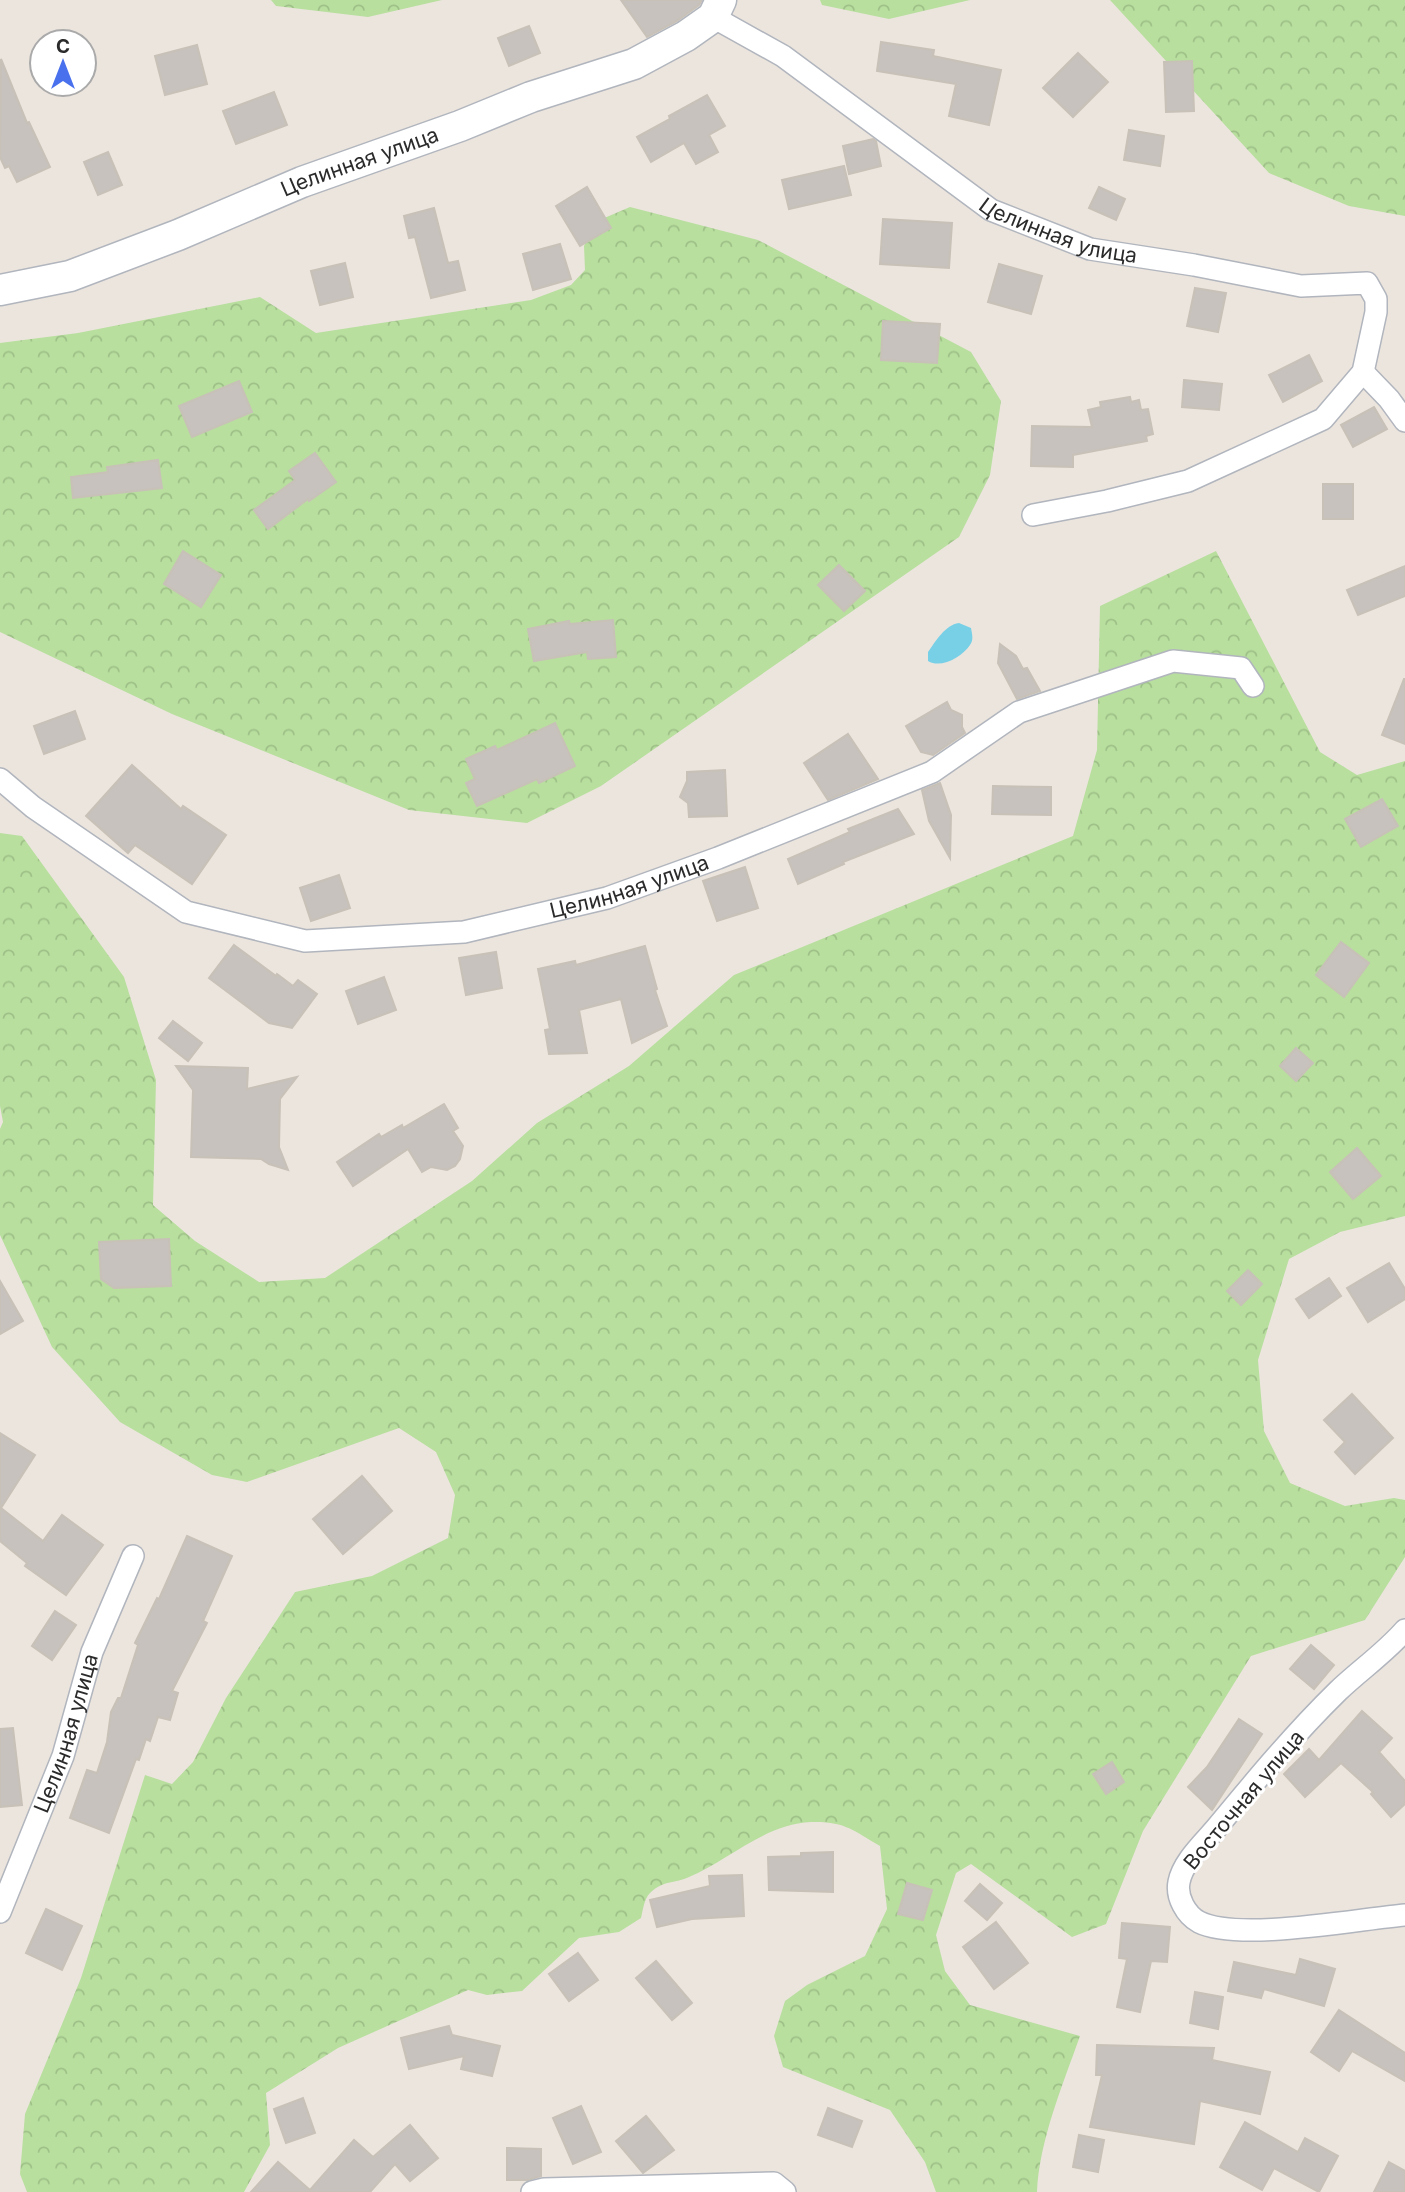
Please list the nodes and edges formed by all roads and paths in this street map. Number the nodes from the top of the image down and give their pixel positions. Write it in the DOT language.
graph roads {
  1 [pos="717,9"];
  2 [pos="0,290"];
  3 [pos="1363,372"];
  4 [pos="1405,421"];
  5 [pos="1033,514"];
  6 [pos="1253,686"];
  7 [pos="0,779"];
  8 [pos="133,1556"];
  9 [pos="1405,1630"];
  10 [pos="0,1912"];
  11 [pos="1405,1914"];
  12 [pos="532,2192"];
  13 [pos="785,2192"];
  1 -- 2 [label="street, Целинная улица"];
  1 -- 3 [label="street, Целинная улица"];
  3 -- 4 [label="street"];
  3 -- 5 [label="street, Целинная улица"];
  6 -- 7 [label="street, Целинная улица"];
  8 -- 10 [label="street, Целинная улица"];
  9 -- 11 [label="street, Восточная улица"];
  12 -- 13 [label="street"];
}
